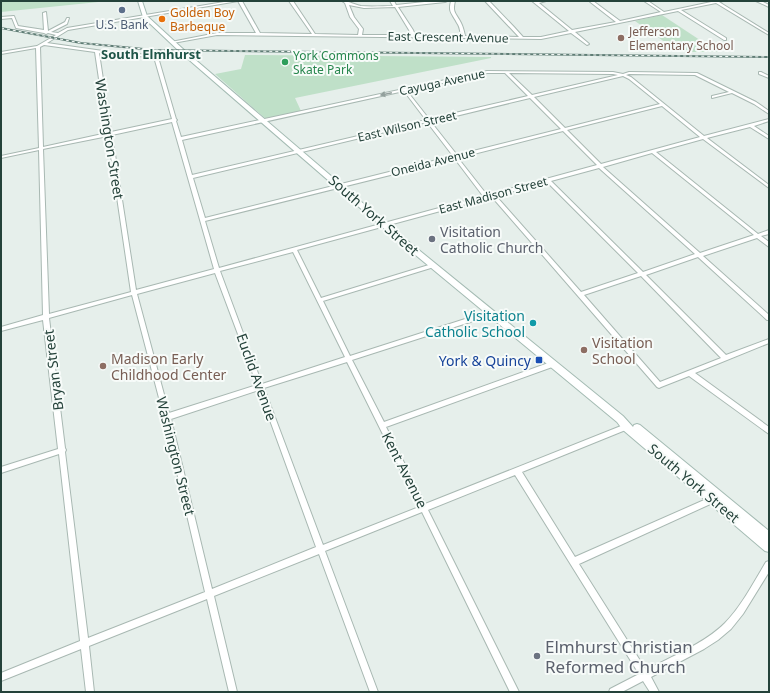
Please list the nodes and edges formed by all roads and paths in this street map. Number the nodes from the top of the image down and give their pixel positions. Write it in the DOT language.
graph roads {
  1 [pos="140,1"];
  2 [pos="236,1"];
  3 [pos="240,1"];
  4 [pos="291,1"];
  5 [pos="392,1"];
  6 [pos="445,1"];
  7 [pos="453,1"];
  8 [pos="487,1"];
  9 [pos="544,1"];
  10 [pos="591,1"];
  11 [pos="646,1"];
  12 [pos="702,1"];
  13 [pos="721,1"];
  14 [pos="758,1"];
  15 [pos="345,2"];
  16 [pos="535,2"];
  17 [pos="716,2"];
  18 [pos="706,4"];
  19 [pos="394,6"];
  20 [pos="769,6"];
  21 [pos="679,10"];
  22 [pos="45,12"];
  23 [pos="664,13"];
  24 [pos="145,16"];
  25 [pos="1,18"];
  26 [pos="68,19"];
  27 [pos="619,22"];
  28 [pos="572,32"];
  29 [pos="46,33"];
  30 [pos="59,34"];
  31 [pos="769,34"];
  32 [pos="260,35"];
  33 [pos="314,35"];
  34 [pos="360,35"];
  35 [pos="413,36"];
  36 [pos="463,37"];
  37 [pos="521,37"];
  38 [pos="726,39"];
  39 [pos="173,42"];
  40 [pos="44,44"];
  41 [pos="587,44"];
  42 [pos="38,47"];
  43 [pos="97,52"];
  44 [pos="1,53"];
  45 [pos="156,57"];
  46 [pos="192,58"];
  47 [pos="506,72"];
  48 [pos="760,73"];
  49 [pos="623,75"];
  50 [pos="769,77"];
  51 [pos="405,90"];
  52 [pos="732,92"];
  53 [pos="713,96"];
  54 [pos="531,97"];
  55 [pos="663,105"];
  56 [pos="769,113"];
  57 [pos="175,120"];
  58 [pos="769,120"];
  59 [pos="264,121"];
  60 [pos="429,122"];
  61 [pos="750,125"];
  62 [pos="564,129"];
  63 [pos="110,134"];
  64 [pos="703,138"];
  65 [pos="769,138"];
  66 [pos="180,139"];
  67 [pos="42,148"];
  68 [pos="652,151"];
  69 [pos="299,152"];
  70 [pos="1,156"];
  71 [pos="456,156"];
  72 [pos="600,166"];
  73 [pos="191,177"];
  74 [pos="548,180"];
  75 [pos="339,186"];
  76 [pos="769,187"];
  77 [pos="493,195"];
  78 [pos="486,197"];
  79 [pos="203,220"];
  80 [pos="383,224"];
  81 [pos="769,232"];
  82 [pos="758,236"];
  83 [pos="769,245"];
  84 [pos="294,248"];
  85 [pos="700,255"];
  86 [pos="432,266"];
  87 [pos="217,270"];
  88 [pos="642,274"];
  89 [pos="134,293"];
  90 [pos="581,294"];
  91 [pos="320,300"];
  92 [pos="490,312"];
  93 [pos="46,316"];
  94 [pos="769,318"];
  95 [pos="1,329"];
  96 [pos="769,341"];
  97 [pos="348,358"];
  98 [pos="726,359"];
  99 [pos="553,364"];
  100 [pos="690,373"];
  101 [pos="260,386"];
  102 [pos="167,417"];
  103 [pos="620,419"];
  104 [pos="382,426"];
  105 [pos="626,427"];
  106 [pos="769,431"];
  107 [pos="63,450"];
  108 [pos="1,470"];
  109 [pos="517,471"];
  110 [pos="714,499"];
  111 [pos="424,508"];
  112 [pos="769,537"];
  113 [pos="769,547"];
  114 [pos="320,549"];
  115 [pos="574,562"];
  116 [pos="769,565"];
  117 [pos="209,594"];
  118 [pos="85,643"];
  119 [pos="645,675"];
  120 [pos="1,677"];
  121 [pos="90,692"];
  122 [pos="233,692"];
  123 [pos="374,692"];
  124 [pos="515,692"];
  125 [pos="613,692"];
  126 [pos="655,692"];
  1 -- 24 [label="main road, South York Street"];
  2 -- 24 [label="street"];
  3 -- 32 [label="street"];
  4 -- 33 [label="street"];
  5 -- 19 [label="street"];
  6 -- 19 [label="street"];
  7 -- 36 [label="street"];
  8 -- 37 [label="street"];
  9 -- 16 [label="street"];
  10 -- 27 [label="street"];
  11 -- 23 [label="street"];
  12 -- 18 [label="street"];
  13 -- 17 [label="street, East Crescent Avenue"];
  14 -- 20 [label="street"];
  15 -- 19 [label="street"];
  15 -- 34 [label="street"];
  16 -- 28 [label="street"];
  17 -- 18 [label="street, East Crescent Avenue"];
  17 -- 31 [label="street"];
  18 -- 21 [label="street, East Crescent Avenue"];
  19 -- 35 [label="street"];
  21 -- 23 [label="street, East Crescent Avenue"];
  21 -- 38 [label="street"];
  22 -- 29 [label="street"];
  23 -- 27 [label="street, East Crescent Avenue"];
  24 -- 30 [label="street"];
  24 -- 39 [label="main road, South York Street"];
  25 -- 29 [label="street"];
  26 -- 29 [label="street"];
  27 -- 28 [label="street, East Crescent Avenue"];
  28 -- 37 [label="street, East Crescent Avenue"];
  28 -- 41 [label="street"];
  29 -- 30 [label="street"];
  30 -- 40 [label="street"];
  32 -- 33 [label="street, East Crescent Avenue"];
  32 -- 39 [label="street, East Crescent Avenue"];
  33 -- 34 [label="street, East Crescent Avenue"];
  34 -- 35 [label="street, East Crescent Avenue"];
  35 -- 36 [label="street, East Crescent Avenue"];
  36 -- 37 [label="street, East Crescent Avenue"];
  39 -- 46 [label="main road, South York Street"];
  40 -- 42 [label="street"];
  40 -- 43 [label="street"];
  42 -- 44 [label="street"];
  42 -- 67 [label="street, Bryan Street"];
  43 -- 45 [label="street"];
  43 -- 63 [label="street, Washington Street"];
  45 -- 46 [label="street"];
  45 -- 57 [label="street, Euclid Avenue"];
  46 -- 59 [label="main road, South York Street"];
  47 -- 49 [label="street, Cayuga Avenue"];
  47 -- 51 [label="street, Cayuga Avenue"];
  47 -- 54 [label="street"];
  48 -- 50 [label="street"];
  49 -- 52 [label="street, Cayuga Avenue"];
  49 -- 54 [label="street, East Wilson Street"];
  49 -- 55 [label="street"];
  51 -- 59 [label="street, Cayuga Avenue, one-way"];
  51 -- 60 [label="street"];
  52 -- 53 [label="street"];
  52 -- 56 [label="street, Cayuga Avenue"];
  54 -- 60 [label="street, East Wilson Street"];
  54 -- 62 [label="street"];
  55 -- 62 [label="street, Oneida Avenue"];
  55 -- 64 [label="street"];
  57 -- 63 [label="street"];
  57 -- 66 [label="street, Euclid Avenue"];
  58 -- 61 [label="street, East Madison Street"];
  59 -- 66 [label="street, Cayuga Avenue"];
  59 -- 69 [label="main road, South York Street"];
  60 -- 69 [label="street, East Wilson Street"];
  60 -- 71 [label="street"];
  61 -- 64 [label="street, East Madison Street"];
  61 -- 65 [label="street"];
  62 -- 71 [label="street, Oneida Avenue"];
  62 -- 72 [label="street"];
  63 -- 67 [label="street"];
  63 -- 89 [label="street, Washington Street"];
  64 -- 68 [label="street, East Madison Street"];
  64 -- 76 [label="street"];
  66 -- 73 [label="street, Euclid Avenue"];
  67 -- 70 [label="street"];
  67 -- 93 [label="street, Bryan Street"];
  68 -- 72 [label="street, East Madison Street"];
  68 -- 82 [label="street"];
  69 -- 73 [label="street, East Wilson Street"];
  69 -- 75 [label="main road, South York Street"];
  71 -- 75 [label="street, Oneida Avenue"];
  71 -- 78 [label="street"];
  72 -- 74 [label="street, East Madison Street"];
  72 -- 85 [label="street"];
  73 -- 79 [label="street, Euclid Avenue"];
  74 -- 77 [label="street, East Madison Street"];
  74 -- 88 [label="street"];
  75 -- 79 [label="street, Oneida Avenue"];
  75 -- 80 [label="main road, South York Street"];
  77 -- 78 [label="street, East Madison Street"];
  77 -- 90 [label="street"];
  78 -- 80 [label="street, East Madison Street"];
  79 -- 87 [label="street, Euclid Avenue"];
  80 -- 84 [label="street, East Madison Street"];
  80 -- 86 [label="main road, South York Street"];
  81 -- 82 [label="street"];
  82 -- 83 [label="street"];
  82 -- 85 [label="street"];
  84 -- 87 [label="street, East Madison Street"];
  84 -- 91 [label="street, Kent Avenue"];
  85 -- 88 [label="street"];
  85 -- 94 [label="street"];
  86 -- 91 [label="street"];
  86 -- 92 [label="main road, South York Street"];
  87 -- 89 [label="street, East Madison Street"];
  87 -- 101 [label="street, Euclid Avenue"];
  88 -- 90 [label="street"];
  88 -- 98 [label="street"];
  89 -- 93 [label="street, East Madison Street"];
  89 -- 102 [label="street, Washington Street"];
  90 -- 100 [label="street"];
  91 -- 97 [label="street, Kent Avenue"];
  92 -- 97 [label="street"];
  92 -- 99 [label="main road, South York Street"];
  93 -- 95 [label="street, East Madison Street"];
  93 -- 107 [label="street, Bryan Street"];
  96 -- 98 [label="street"];
  97 -- 101 [label="street"];
  97 -- 104 [label="street, Kent Avenue"];
  98 -- 100 [label="street"];
  99 -- 103 [label="main road, South York Street"];
  99 -- 104 [label="street"];
  100 -- 106 [label="street"];
  101 -- 102 [label="street"];
  101 -- 114 [label="street, Euclid Avenue"];
  102 -- 117 [label="street, Washington Street"];
  103 -- 105 [label="main road, South York Street"];
  103 -- 112 [label="main road, South York Street"];
  104 -- 111 [label="street, Kent Avenue"];
  105 -- 109 [label="street"];
  105 -- 110 [label="main road, South York Street"];
  107 -- 108 [label="street"];
  107 -- 118 [label="street, Bryan Street"];
  109 -- 111 [label="street"];
  109 -- 115 [label="street"];
  110 -- 113 [label="main road, South York Street"];
  110 -- 115 [label="street"];
  111 -- 114 [label="street"];
  111 -- 124 [label="street, Kent Avenue"];
  114 -- 117 [label="street"];
  114 -- 123 [label="street, Euclid Avenue"];
  115 -- 119 [label="street"];
  116 -- 119 [label="street"];
  117 -- 118 [label="street"];
  117 -- 122 [label="street, Washington Street"];
  118 -- 120 [label="street"];
  118 -- 121 [label="street, Bryan Street"];
  119 -- 125 [label="street"];
  119 -- 126 [label="street"];
}
